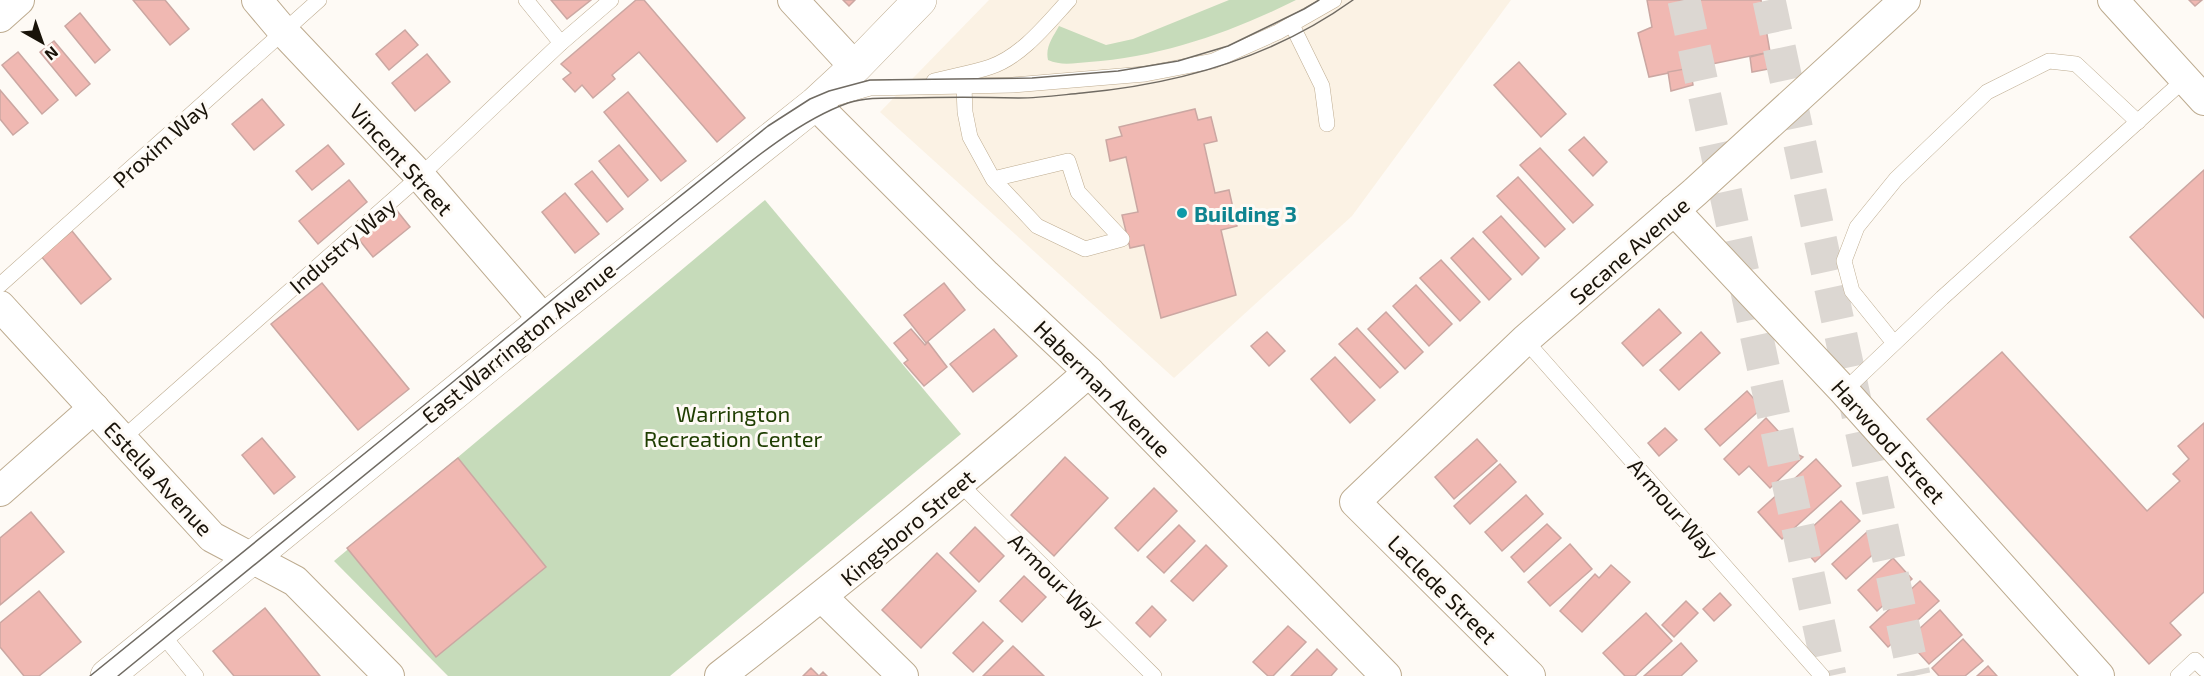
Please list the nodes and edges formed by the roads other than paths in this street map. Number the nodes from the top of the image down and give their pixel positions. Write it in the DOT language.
graph roads {
  1 [pos="19,0"];
  2 [pos="257,0"];
  3 [pos="318,0"];
  4 [pos="526,0"];
  5 [pos="611,0"];
  6 [pos="793,0"];
  7 [pos="920,0"];
  8 [pos="1069,0"];
  9 [pos="1334,0"];
  10 [pos="1905,0"];
  11 [pos="2113,0"];
  12 [pos="0,17"];
  13 [pos="1292,25"];
  14 [pos="284,32"];
  15 [pos="561,43"];
  16 [pos="855,67"];
  17 [pos="917,86"];
  18 [pos="964,87"];
  19 [pos="2195,90"];
  20 [pos="815,104"];
  21 [pos="2138,122"];
  22 [pos="1327,124"];
  23 [pos="420,176"];
  24 [pos="993,179"];
  25 [pos="1674,210"];
  26 [pos="0,285"];
  27 [pos="0,306"];
  28 [pos="544,320"];
  29 [pos="1525,339"];
  30 [pos="1894,343"];
  31 [pos="1089,372"];
  32 [pos="1844,390"];
  33 [pos="94,408"];
  34 [pos="122,439"];
  35 [pos="960,484"];
  36 [pos="0,491"];
  37 [pos="1355,501"];
  38 [pos="252,559"];
  39 [pos="822,597"];
  40 [pos="161,633"];
  41 [pos="2201,660"];
  42 [pos="107,676"];
  43 [pos="196,676"];
  44 [pos="390,676"];
  45 [pos="720,676"];
  46 [pos="903,676"];
  47 [pos="1154,676"];
  48 [pos="1386,676"];
  49 [pos="1530,676"];
  50 [pos="1822,676"];
  51 [pos="2099,676"];
  52 [pos="2178,676"];
  1 -- 12 [label="street"];
  2 -- 14 [label="street, Vincent Street"];
  3 -- 14 [label="lane, Proxim Way"];
  4 -- 15 [label="lane"];
  5 -- 15 [label="lane, Industry Way"];
  6 -- 16 [label="street"];
  7 -- 16 [label="main road, East Warrington Avenue"];
  8 -- 17 [label="lane"];
  9 -- 13 [label="lane"];
  10 -- 25 [label="street, Secane Avenue"];
  11 -- 19 [label="street"];
  13 -- 18 [label="lane"];
  13 -- 22 [label="lane"];
  14 -- 23 [label="street, Vincent Street"];
  14 -- 26 [label="lane, Proxim Way"];
  15 -- 23 [label="lane, Industry Way"];
  16 -- 20 [label="main road, East Warrington Avenue"];
  17 -- 18 [label="lane"];
  17 -- 20 [label="lane"];
  18 -- 24 [label="lane"];
  19 -- 21 [label="lane"];
  20 -- 28 [label="main road, East Warrington Avenue"];
  20 -- 31 [label="street, Haberman Avenue"];
  21 -- 30 [label="lane"];
  21 -- 30 [label="lane"];
  23 -- 28 [label="street, Vincent Street"];
  23 -- 34 [label="lane, Industry Way"];
  24 -- 24 [label="lane"];
  25 -- 29 [label="street, Secane Avenue"];
  25 -- 32 [label="street, Harwood Street"];
  27 -- 33 [label="street, Estella Avenue"];
  28 -- 38 [label="main road, East Warrington Avenue"];
  29 -- 37 [label="street, Secane Avenue"];
  29 -- 50 [label="lane, Armour Way"];
  30 -- 32 [label="lane"];
  31 -- 35 [label="street, Kingsboro Street"];
  31 -- 48 [label="street, Haberman Avenue"];
  32 -- 51 [label="street, Harwood Street"];
  33 -- 34 [label="street, Estella Avenue"];
  33 -- 36 [label="street"];
  34 -- 38 [label="street, Estella Avenue"];
  35 -- 39 [label="street, Kingsboro Street"];
  35 -- 47 [label="lane, Armour Way"];
  37 -- 49 [label="street, Laclede Street"];
  38 -- 40 [label="main road, East Warrington Avenue"];
  38 -- 44 [label="street, Estella Avenue"];
  39 -- 45 [label="street, Kingsboro Street"];
  39 -- 46 [label="street"];
  40 -- 42 [label="main road, East Warrington Avenue"];
  40 -- 43 [label="lane"];
  41 -- 52 [label="lane"];
}
